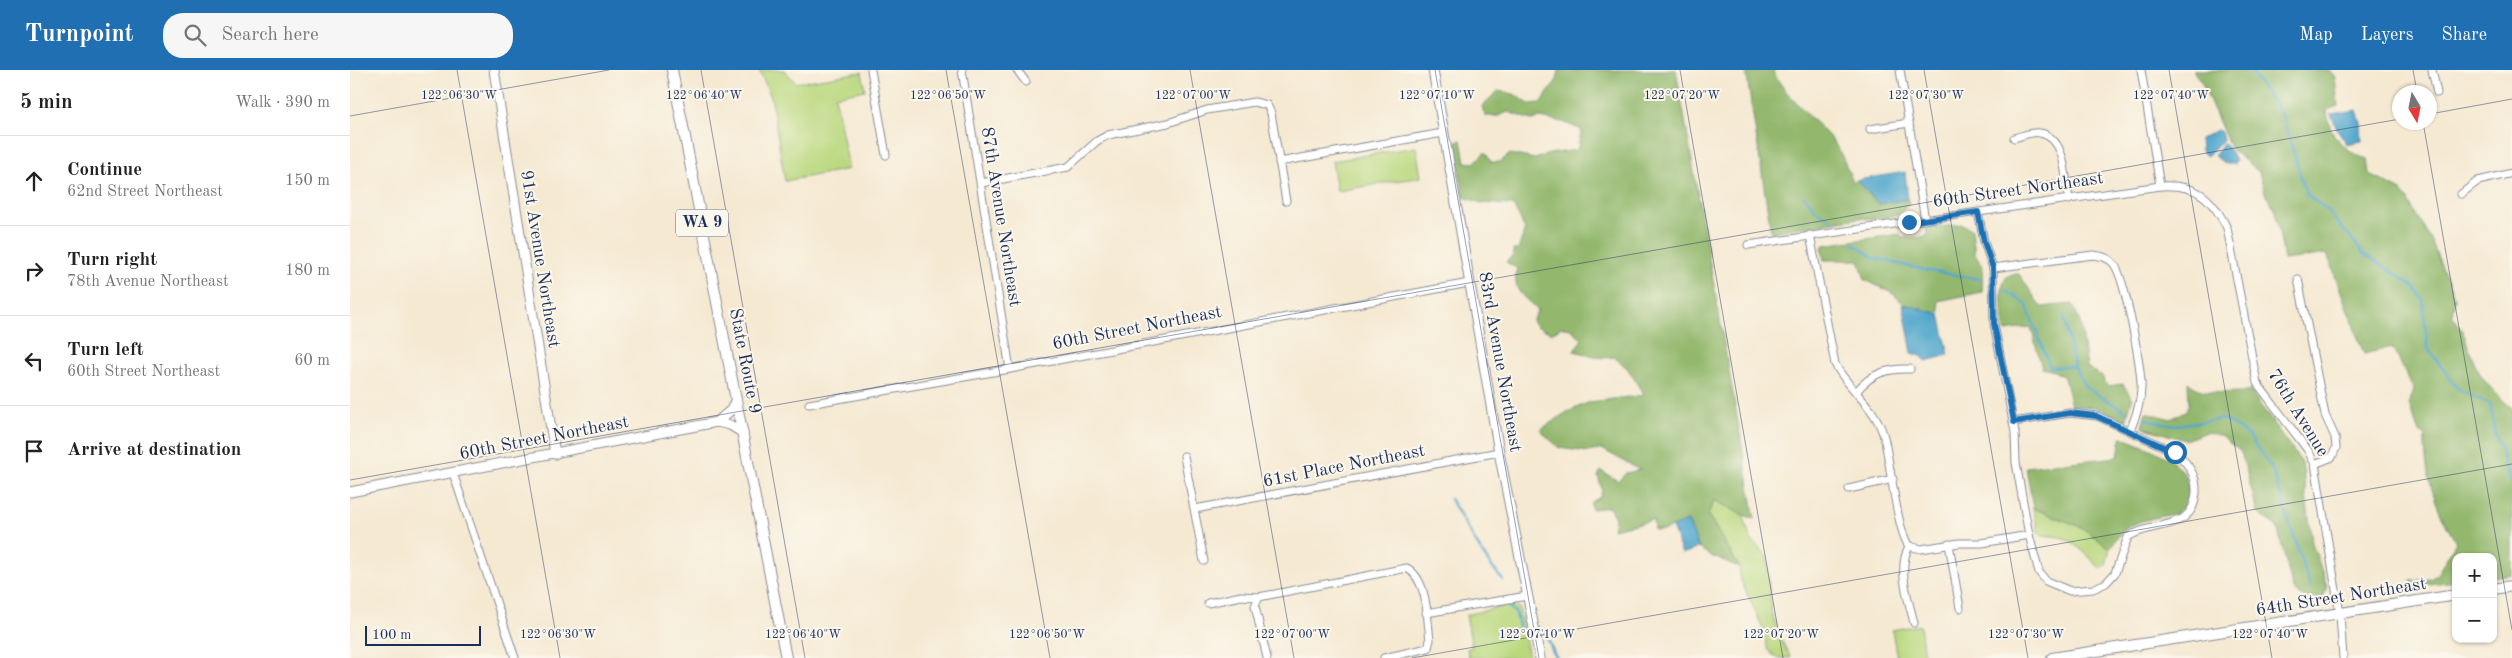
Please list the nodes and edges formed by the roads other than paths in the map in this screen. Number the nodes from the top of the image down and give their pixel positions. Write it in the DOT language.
graph roads {
  1 [pos="494,70"];
  2 [pos="672,70"];
  3 [pos="871,70"];
  4 [pos="962,70"];
  5 [pos="1017,70"];
  6 [pos="1432,70"];
  7 [pos="1900,70"];
  8 [pos="2141,70"];
  9 [pos="2432,70"];
  10 [pos="1026,82"];
  11 [pos="2435,85"];
  12 [pos="1908,123"];
  13 [pos="1870,129"];
  14 [pos="1443,133"];
  15 [pos="2014,138"];
  16 [pos="886,155"];
  17 [pos="1279,162"];
  18 [pos="2512,173"];
  19 [pos="981,183"];
  20 [pos="2160,186"];
  21 [pos="2201,194"];
  22 [pos="2461,194"];
  23 [pos="2069,200"];
  24 [pos="1286,201"];
  25 [pos="1978,212"];
  26 [pos="1925,220"];
  27 [pos="1810,235"];
  28 [pos="1748,244"];
  29 [pos="1993,268"];
  30 [pos="2298,279"];
  31 [pos="1470,283"];
  32 [pos="1010,369"];
  33 [pos="1910,369"];
  34 [pos="1856,392"];
  35 [pos="736,399"];
  36 [pos="809,404"];
  37 [pos="717,422"];
  38 [pos="2014,422"];
  39 [pos="2130,431"];
  40 [pos="743,433"];
  41 [pos="1499,452"];
  42 [pos="555,454"];
  43 [pos="1184,456"];
  44 [pos="2315,464"];
  45 [pos="453,473"];
  46 [pos="1892,479"];
  47 [pos="1849,489"];
  48 [pos="350,492"];
  49 [pos="1195,509"];
  50 [pos="2029,535"];
  51 [pos="1949,544"];
  52 [pos="1909,546"];
  53 [pos="1204,561"];
  54 [pos="2512,586"];
  55 [pos="2497,588"];
  56 [pos="1527,596"];
  57 [pos="2452,596"];
  58 [pos="1259,597"];
  59 [pos="1208,603"];
  60 [pos="1960,608"];
  61 [pos="1426,613"];
  62 [pos="2340,614"];
  63 [pos="1914,623"];
  64 [pos="516,658"];
  65 [pos="786,658"];
  66 [pos="1268,658"];
  67 [pos="1384,658"];
  68 [pos="1540,658"];
  69 [pos="2052,658"];
  70 [pos="2344,658"];
  1 -- 42 [label="street, 91st Avenue Northeast"];
  2 -- 35 [label="main road, State Route 9 / WA 9"];
  3 -- 16 [label="street"];
  4 -- 19 [label="street, 87th Avenue Northeast"];
  5 -- 10 [label="street"];
  6 -- 14 [label="street, 83rd Avenue Northeast"];
  7 -- 12 [label="street"];
  8 -- 20 [label="street"];
  9 -- 11 [label="street"];
  12 -- 13 [label="street"];
  12 -- 26 [label="street"];
  14 -- 17 [label="street"];
  14 -- 31 [label="street, 83rd Avenue Northeast"];
  15 -- 23 [label="street"];
  17 -- 19 [label="street"];
  17 -- 24 [label="street"];
  18 -- 22 [label="street"];
  19 -- 32 [label="street, 87th Avenue Northeast"];
  20 -- 21 [label="street, 60th Street Northeast"];
  20 -- 23 [label="street, 60th Street Northeast"];
  21 -- 44 [label="street, 76th Avenue"];
  23 -- 25 [label="street, 60th Street Northeast"];
  25 -- 26 [label="street, 60th Street Northeast"];
  25 -- 29 [label="street"];
  26 -- 27 [label="street, 60th Street Northeast"];
  27 -- 28 [label="street, 60th Street Northeast"];
  27 -- 34 [label="street"];
  29 -- 38 [label="street"];
  29 -- 39 [label="street"];
  30 -- 44 [label="street"];
  31 -- 32 [label="street, 60th Street Northeast"];
  31 -- 41 [label="street, 83rd Avenue Northeast"];
  32 -- 36 [label="street, 60th Street Northeast"];
  33 -- 34 [label="street"];
  34 -- 46 [label="street"];
  35 -- 37 [label="street"];
  35 -- 40 [label="main road, State Route 9 / WA 9"];
  37 -- 40 [label="street"];
  37 -- 42 [label="street, 60th Street Northeast"];
  38 -- 39 [label="street"];
  38 -- 50 [label="street"];
  39 -- 50 [label="street"];
  40 -- 65 [label="main road, State Route 9 / WA 9"];
  41 -- 49 [label="street, 61st Place Northeast"];
  41 -- 56 [label="street, 83rd Avenue Northeast"];
  42 -- 45 [label="street, 60th Street Northeast"];
  43 -- 49 [label="street"];
  44 -- 62 [label="street, 76th Avenue"];
  45 -- 48 [label="street, 60th Street Northeast"];
  45 -- 64 [label="street"];
  46 -- 47 [label="street"];
  46 -- 52 [label="street"];
  49 -- 53 [label="street"];
  50 -- 51 [label="street"];
  51 -- 52 [label="street"];
  51 -- 60 [label="street"];
  52 -- 63 [label="street"];
  54 -- 55 [label="main road"];
  56 -- 61 [label="street"];
  56 -- 68 [label="street, 83rd Avenue Northeast"];
  57 -- 62 [label="main road, 64th Street Northeast"];
  58 -- 59 [label="street"];
  58 -- 61 [label="street"];
  58 -- 66 [label="street"];
  61 -- 67 [label="street"];
  62 -- 69 [label="main road, 64th Street Northeast"];
  62 -- 70 [label="street, 76th Avenue"];
}
